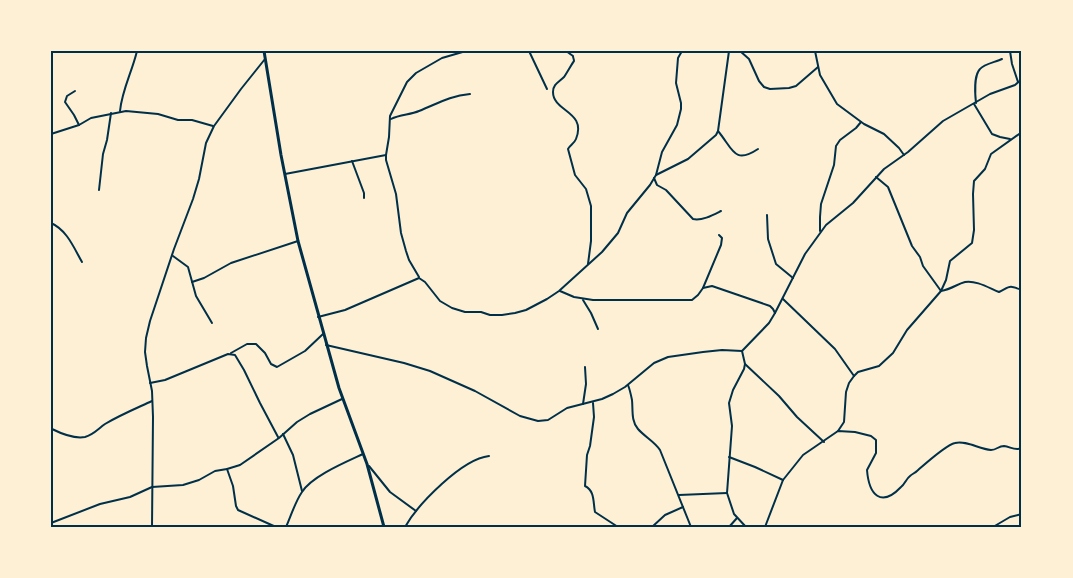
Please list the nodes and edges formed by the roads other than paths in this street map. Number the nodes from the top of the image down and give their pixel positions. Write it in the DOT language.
graph roads {
  1 [pos="137,51"];
  2 [pos="264,51"];
  3 [pos="466,51"];
  4 [pos="529,51"];
  5 [pos="566,51"];
  6 [pos="682,51"];
  7 [pos="729,51"];
  8 [pos="740,51"];
  9 [pos="815,51"];
  10 [pos="1010,51"];
  11 [pos="265,58"];
  12 [pos="1002,59"];
  13 [pos="818,67"];
  14 [pos="1022,79"];
  15 [pos="1018,82"];
  16 [pos="547,89"];
  17 [pos="75,91"];
  18 [pos="470,94"];
  19 [pos="975,103"];
  20 [pos="120,112"];
  21 [pos="111,113"];
  22 [pos="390,119"];
  23 [pos="861,122"];
  24 [pos="79,124"];
  25 [pos="214,126"];
  26 [pos="718,131"];
  27 [pos="1022,132"];
  28 [pos="51,134"];
  29 [pos="1012,139"];
  30 [pos="758,149"];
  31 [pos="386,155"];
  32 [pos="904,156"];
  33 [pos="352,161"];
  34 [pos="285,174"];
  35 [pos="655,176"];
  36 [pos="876,177"];
  37 [pos="650,184"];
  38 [pos="657,185"];
  39 [pos="99,190"];
  40 [pos="364,198"];
  41 [pos="721,211"];
  42 [pos="768,215"];
  43 [pos="51,223"];
  44 [pos="820,231"];
  45 [pos="719,235"];
  46 [pos="298,241"];
  47 [pos="172,255"];
  48 [pos="82,262"];
  49 [pos="588,264"];
  50 [pos="419,278"];
  51 [pos="793,278"];
  52 [pos="192,282"];
  53 [pos="703,288"];
  54 [pos="1022,290"];
  55 [pos="559,291"];
  56 [pos="941,291"];
  57 [pos="582,299"];
  58 [pos="783,299"];
  59 [pos="775,313"];
  60 [pos="318,317"];
  61 [pos="212,323"];
  62 [pos="598,330"];
  63 [pos="323,334"];
  64 [pos="326,345"];
  65 [pos="742,351"];
  66 [pos="230,353"];
  67 [pos="745,364"];
  68 [pos="585,367"];
  69 [pos="854,376"];
  70 [pos="150,383"];
  71 [pos="628,384"];
  72 [pos="342,399"];
  73 [pos="152,401"];
  74 [pos="593,402"];
  75 [pos="583,404"];
  76 [pos="51,429"];
  77 [pos="838,431"];
  78 [pos="283,434"];
  79 [pos="279,438"];
  80 [pos="824,442"];
  81 [pos="1022,448"];
  82 [pos="363,454"];
  83 [pos="489,456"];
  84 [pos="729,458"];
  85 [pos="367,464"];
  86 [pos="227,469"];
  87 [pos="783,480"];
  88 [pos="152,487"];
  89 [pos="302,491"];
  90 [pos="727,493"];
  91 [pos="679,495"];
  92 [pos="683,507"];
  93 [pos="416,511"];
  94 [pos="1022,514"];
  95 [pos="737,518"];
  96 [pos="51,523"];
  97 [pos="152,527"];
  98 [pos="276,527"];
  99 [pos="286,527"];
  100 [pos="384,527"];
  101 [pos="405,527"];
  102 [pos="618,527"];
  103 [pos="652,527"];
  104 [pos="691,527"];
  105 [pos="729,527"];
  106 [pos="746,527"];
  107 [pos="765,527"];
  108 [pos="993,527"];
  1 -- 20 [label="street"];
  2 -- 11 [label="street"];
  3 -- 22 [label="street"];
  4 -- 16 [label="street"];
  5 -- 49 [label="street"];
  6 -- 35 [label="street"];
  7 -- 26 [label="street"];
  8 -- 13 [label="street"];
  9 -- 13 [label="street"];
  10 -- 15 [label="street"];
  11 -- 25 [label="street"];
  11 -- 34 [label="street"];
  12 -- 19 [label="street"];
  13 -- 23 [label="street"];
  14 -- 15 [label="street"];
  15 -- 19 [label="street"];
  17 -- 24 [label="street"];
  18 -- 22 [label="street"];
  19 -- 29 [label="street"];
  19 -- 32 [label="street"];
  20 -- 21 [label="street"];
  20 -- 25 [label="street"];
  21 -- 24 [label="street"];
  21 -- 39 [label="street"];
  22 -- 31 [label="street"];
  23 -- 32 [label="street"];
  23 -- 44 [label="street"];
  24 -- 28 [label="street"];
  25 -- 47 [label="street"];
  26 -- 30 [label="street"];
  26 -- 35 [label="street"];
  27 -- 29 [label="street"];
  29 -- 56 [label="street"];
  31 -- 33 [label="street"];
  31 -- 50 [label="street"];
  32 -- 36 [label="street"];
  33 -- 34 [label="street"];
  33 -- 40 [label="street"];
  34 -- 46 [label="street"];
  35 -- 37 [label="street"];
  35 -- 38 [label="street"];
  36 -- 44 [label="street"];
  36 -- 56 [label="street"];
  37 -- 38 [label="street"];
  37 -- 49 [label="street"];
  38 -- 41 [label="street"];
  42 -- 51 [label="street"];
  43 -- 48 [label="street"];
  44 -- 51 [label="street"];
  45 -- 53 [label="street"];
  46 -- 52 [label="street"];
  46 -- 60 [label="street"];
  47 -- 52 [label="street"];
  47 -- 70 [label="street"];
  49 -- 55 [label="street"];
  50 -- 55 [label="street"];
  50 -- 60 [label="street"];
  51 -- 58 [label="street"];
  52 -- 61 [label="street"];
  53 -- 57 [label="street"];
  53 -- 59 [label="street"];
  54 -- 56 [label="street"];
  55 -- 57 [label="street"];
  56 -- 69 [label="street"];
  57 -- 62 [label="street"];
  58 -- 59 [label="street"];
  58 -- 69 [label="street"];
  59 -- 65 [label="street"];
  60 -- 63 [label="street"];
  63 -- 64 [label="street"];
  63 -- 66 [label="street"];
  64 -- 72 [label="street"];
  64 -- 75 [label="street"];
  65 -- 67 [label="street"];
  65 -- 71 [label="street"];
  66 -- 70 [label="street"];
  66 -- 79 [label="street"];
  67 -- 80 [label="street"];
  67 -- 84 [label="street"];
  68 -- 75 [label="street"];
  69 -- 77 [label="street"];
  70 -- 73 [label="street"];
  71 -- 74 [label="street"];
  71 -- 91 [label="street"];
  72 -- 78 [label="street"];
  72 -- 82 [label="street"];
  73 -- 76 [label="street"];
  73 -- 88 [label="street"];
  74 -- 75 [label="street"];
  74 -- 102 [label="street"];
  77 -- 80 [label="street"];
  77 -- 81 [label="street"];
  78 -- 79 [label="street"];
  78 -- 89 [label="street"];
  79 -- 86 [label="street"];
  80 -- 87 [label="street"];
  82 -- 85 [label="street"];
  82 -- 89 [label="street"];
  83 -- 93 [label="street"];
  84 -- 87 [label="street"];
  84 -- 90 [label="street"];
  85 -- 93 [label="street"];
  85 -- 100 [label="street"];
  86 -- 88 [label="street"];
  86 -- 98 [label="street"];
  87 -- 107 [label="street"];
  88 -- 96 [label="street"];
  88 -- 97 [label="street"];
  89 -- 99 [label="street"];
  90 -- 91 [label="street"];
  90 -- 95 [label="street"];
  91 -- 92 [label="street"];
  92 -- 103 [label="street"];
  92 -- 104 [label="street"];
  93 -- 101 [label="street"];
  94 -- 108 [label="street"];
  95 -- 105 [label="street"];
  95 -- 106 [label="street"];
}
